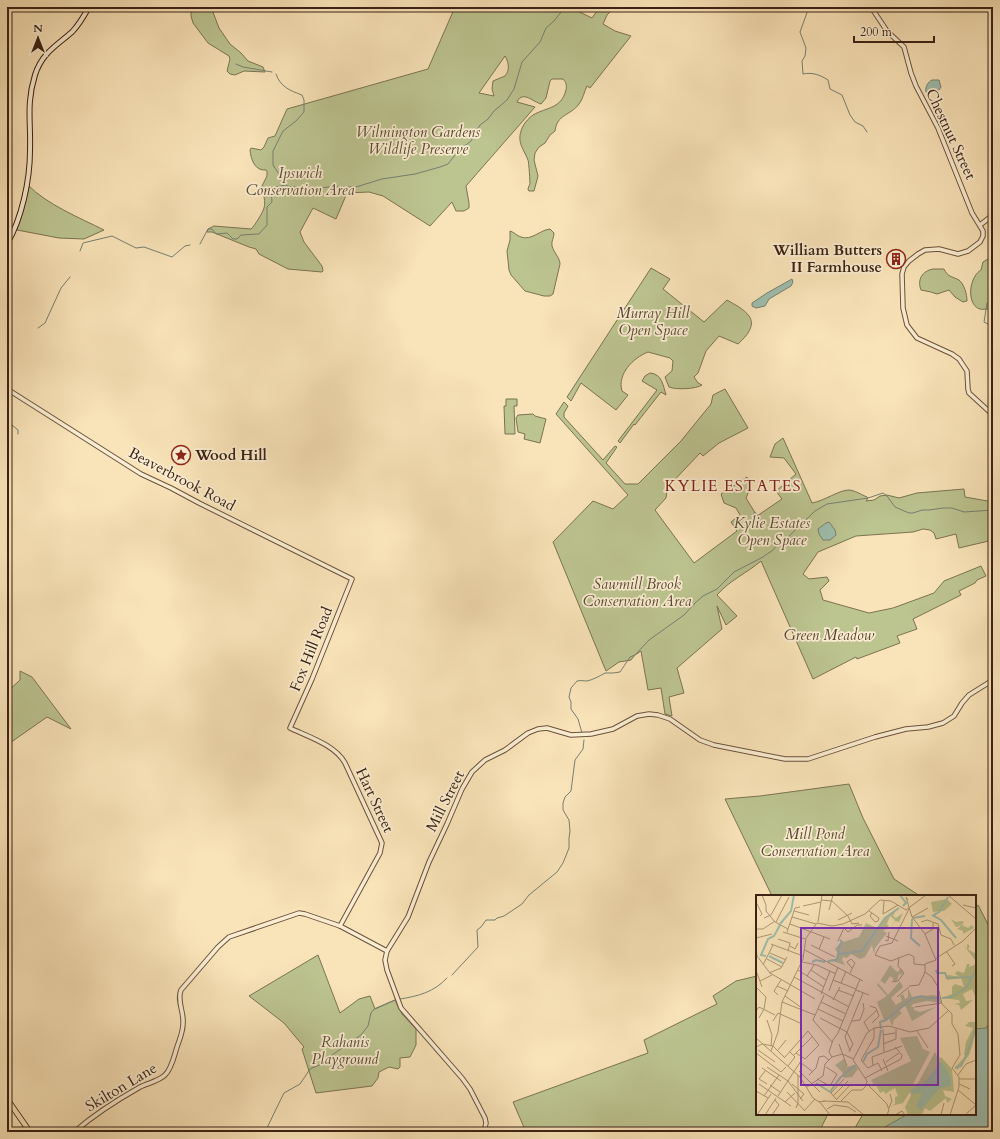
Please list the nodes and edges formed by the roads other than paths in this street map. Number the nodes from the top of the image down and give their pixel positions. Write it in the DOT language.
graph roads {
  1 [pos="89,7"];
  2 [pos="871,7"];
  3 [pos="993,215"];
  4 [pos="980,225"];
  5 [pos="7,244"];
  6 [pos="7,389"];
  7 [pos="993,415"];
  8 [pos="352,579"];
  9 [pos="993,680"];
  10 [pos="290,728"];
  11 [pos="340,926"];
  12 [pos="387,952"];
  13 [pos="7,1099"];
  14 [pos="30,1132"];
  15 [pos="74,1132"];
  16 [pos="484,1132"];
  1 -- 5 [label="main road"];
  2 -- 4 [label="street, Chestnut Street"];
  3 -- 4 [label="street"];
  4 -- 7 [label="street"];
  6 -- 8 [label="street, Beaverbrook Road"];
  8 -- 10 [label="street, Fox Hill Road"];
  9 -- 12 [label="street, Mill Street"];
  10 -- 11 [label="street, Hart Street"];
  11 -- 12 [label="street, Skilton Lane"];
  11 -- 15 [label="street, Skilton Lane"];
  12 -- 16 [label="street"];
  13 -- 14 [label="main road"];
}
